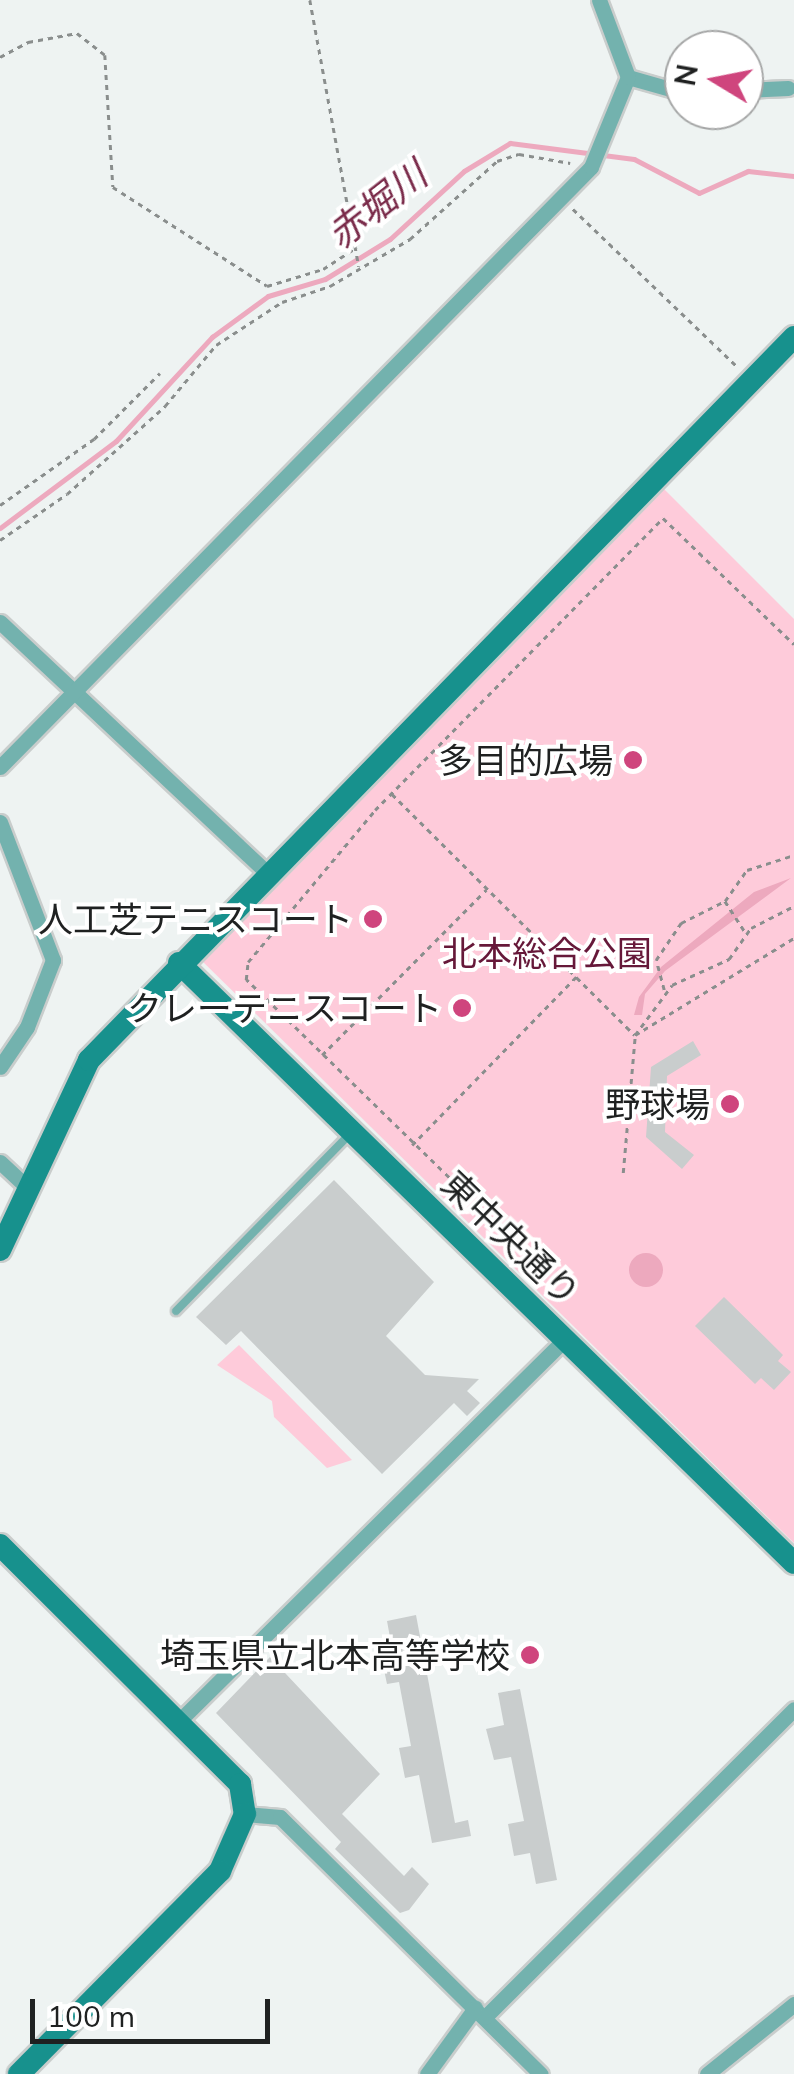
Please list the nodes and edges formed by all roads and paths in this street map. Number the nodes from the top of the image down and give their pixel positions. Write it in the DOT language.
graph roads {
  1 [pos="310,0"];
  2 [pos="600,0"];
  3 [pos="0,57"];
  4 [pos="628,77"];
  5 [pos="664,87"];
  6 [pos="788,88"];
  7 [pos="764,89"];
  8 [pos="591,167"];
  9 [pos="562,197"];
  10 [pos="357,247"];
  11 [pos="360,268"];
  12 [pos="794,338"];
  13 [pos="160,373"];
  14 [pos="752,380"];
  15 [pos="0,505"];
  16 [pos="0,540"];
  17 [pos="0,622"];
  18 [pos="794,644"];
  19 [pos="74,693"];
  20 [pos="0,767"];
  21 [pos="392,794"];
  22 [pos="0,822"];
  23 [pos="794,855"];
  24 [pos="267,873"];
  25 [pos="488,888"];
  26 [pos="725,901"];
  27 [pos="794,906"];
  28 [pos="745,933"];
  29 [pos="794,938"];
  30 [pos="729,959"];
  31 [pos="179,963"];
  32 [pos="738,972"];
  33 [pos="576,977"];
  34 [pos="665,991"];
  35 [pos="635,1035"];
  36 [pos="321,1056"];
  37 [pos="0,1068"];
  38 [pos="353,1132"];
  39 [pos="410,1146"];
  40 [pos="0,1162"];
  41 [pos="623,1173"];
  42 [pos="26,1188"];
  43 [pos="0,1250"];
  44 [pos="556,1282"];
  45 [pos="176,1311"];
  46 [pos="565,1339"];
  47 [pos="0,1545"];
  48 [pos="794,1563"];
  49 [pos="794,1709"];
  50 [pos="179,1721"];
  51 [pos="246,1814"];
  52 [pos="794,2004"];
  53 [pos="480,2013"];
  54 [pos="19,2074"];
  55 [pos="427,2074"];
  56 [pos="540,2074"];
  57 [pos="707,2074"];
  1 -- 10 [label="path"];
  2 -- 4 [label="street"];
  3 -- 10 [label="path"];
  4 -- 5 [label="street"];
  4 -- 8 [label="street"];
  6 -- 7 [label="street"];
  8 -- 9 [label="street"];
  8 -- 11 [label="path"];
  9 -- 14 [label="path"];
  9 -- 19 [label="street"];
  10 -- 11 [label="path"];
  11 -- 16 [label="path"];
  12 -- 14 [label="street"];
  13 -- 15 [label="path"];
  14 -- 24 [label="street"];
  17 -- 19 [label="street"];
  18 -- 21 [label="path"];
  19 -- 20 [label="street"];
  19 -- 24 [label="street"];
  21 -- 25 [label="path"];
  21 -- 36 [label="path"];
  22 -- 37 [label="street"];
  23 -- 26 [label="path"];
  24 -- 31 [label="street"];
  25 -- 33 [label="path"];
  25 -- 36 [label="path"];
  26 -- 28 [label="path"];
  26 -- 34 [label="path"];
  27 -- 28 [label="path"];
  28 -- 30 [label="path"];
  29 -- 32 [label="path"];
  30 -- 32 [label="path"];
  30 -- 34 [label="path"];
  31 -- 38 [label="street, 東中央通り"];
  31 -- 42 [label="street"];
  32 -- 35 [label="path"];
  33 -- 35 [label="path"];
  33 -- 39 [label="path"];
  34 -- 35 [label="path"];
  35 -- 41 [label="path"];
  36 -- 39 [label="path"];
  38 -- 45 [label="lane"];
  38 -- 46 [label="street, 東中央通り"];
  39 -- 44 [label="path"];
  40 -- 42 [label="street"];
  42 -- 43 [label="street"];
  46 -- 48 [label="street, 東中央通り"];
  46 -- 50 [label="street"];
  47 -- 50 [label="street"];
  49 -- 53 [label="street"];
  50 -- 51 [label="street"];
  51 -- 53 [label="street"];
  51 -- 54 [label="street"];
  52 -- 57 [label="street"];
  53 -- 55 [label="street"];
  53 -- 56 [label="street"];
}
